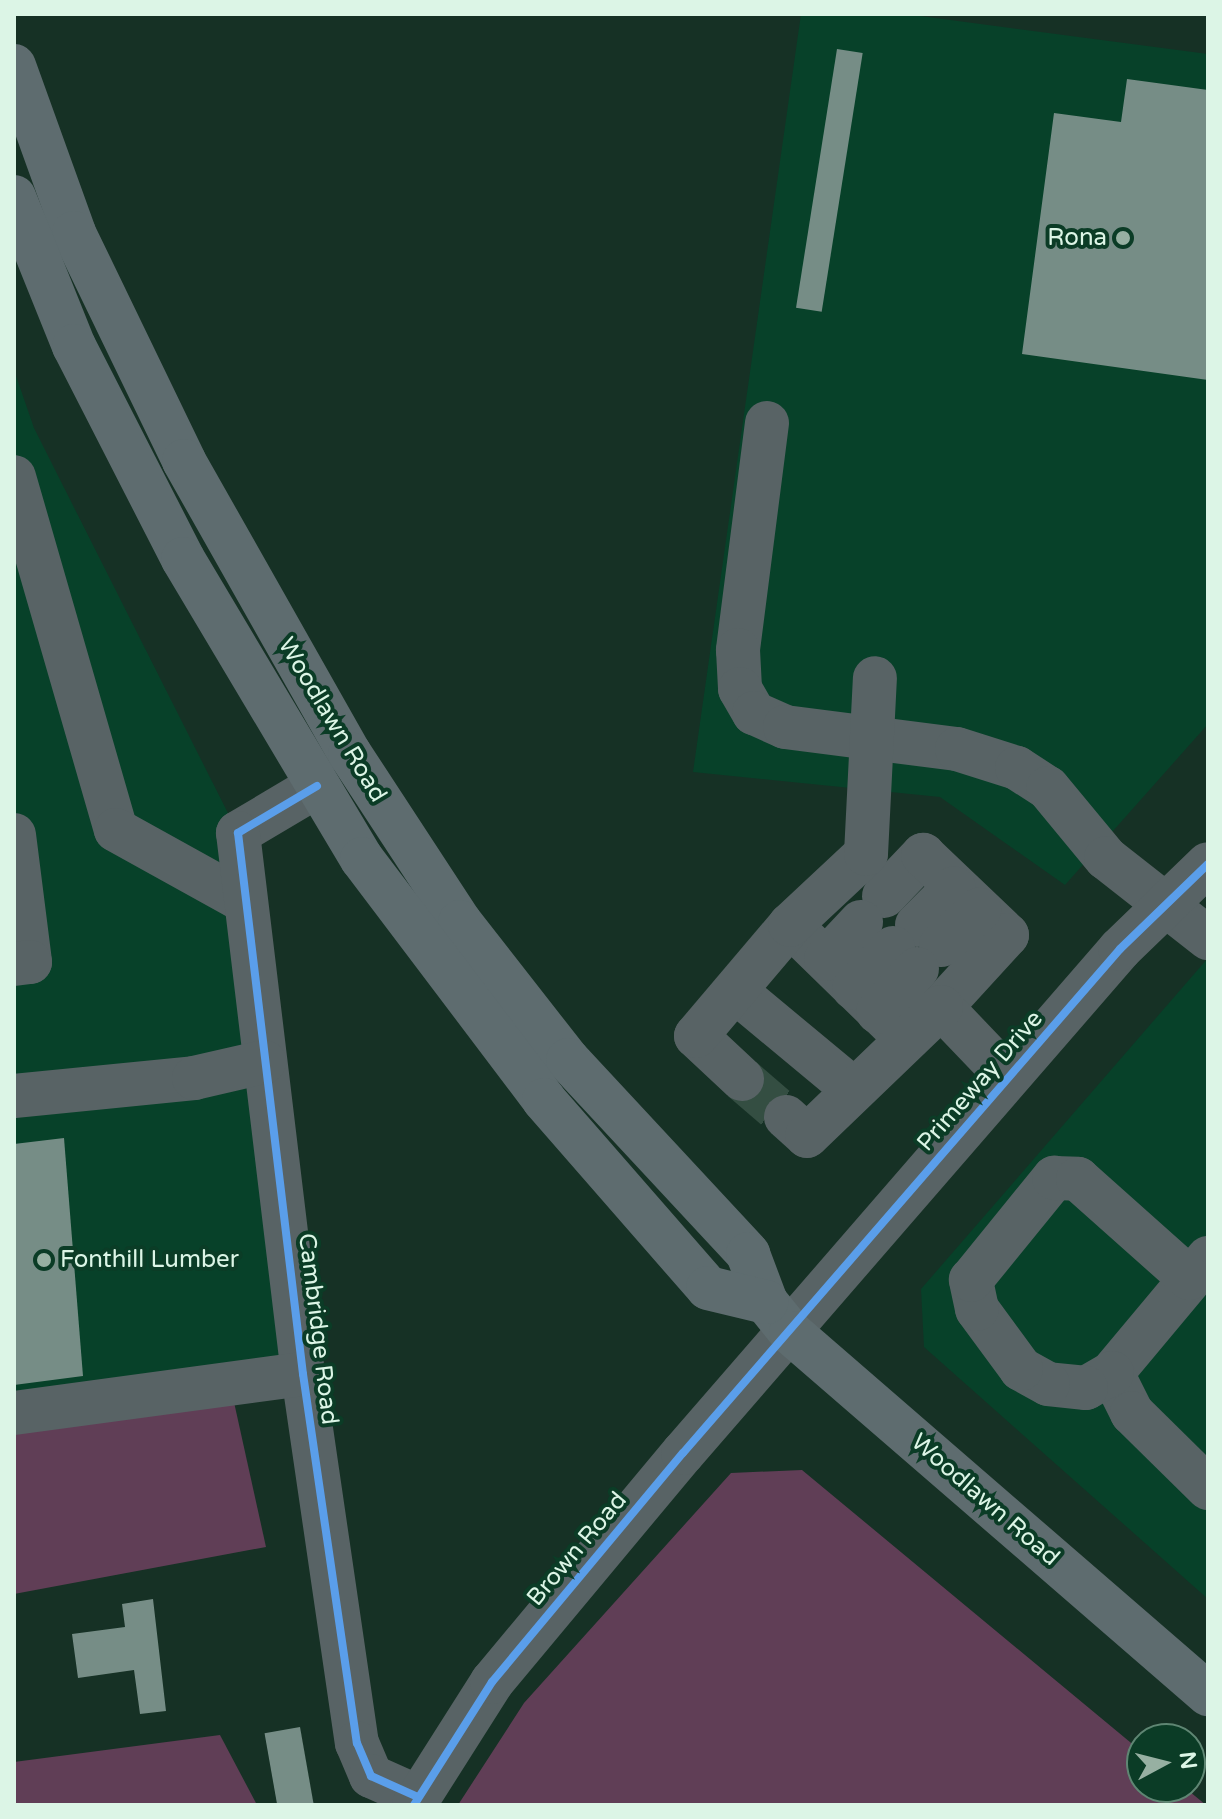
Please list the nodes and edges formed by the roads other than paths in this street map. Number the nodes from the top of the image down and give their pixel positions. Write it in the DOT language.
graph roads {
  1 [pos="14,66"];
  2 [pos="14,197"];
  3 [pos="767,423"];
  4 [pos="14,477"];
  5 [pos="875,678"];
  6 [pos="870,738"];
  7 [pos="317,786"];
  8 [pos="14,835"];
  9 [pos="866,854"];
  10 [pos="923,855"];
  11 [pos="1208,864"];
  12 [pos="966,899"];
  13 [pos="244,901"];
  14 [pos="1166,905"];
  15 [pos="790,925"];
  16 [pos="902,934"];
  17 [pos="1208,938"];
  18 [pos="14,964"];
  19 [pos="735,991"];
  20 [pos="866,999"];
  21 [pos="941,1007"];
  22 [pos="264,1062"];
  23 [pos="1008,1077"];
  24 [pos="742,1079"];
  25 [pos="853,1089"];
  26 [pos="14,1096"];
  27 [pos="796,1127"];
  28 [pos="1199,1268"];
  29 [pos="779,1317"];
  30 [pos="1112,1373"];
  31 [pos="303,1374"];
  32 [pos="14,1413"];
  33 [pos="1208,1488"];
  34 [pos="1208,1694"];
  35 [pos="416,1801"];
  1 -- 29 [label="main road, Woodlawn Road"];
  2 -- 7 [label="main road, Woodlawn Road"];
  3 -- 6 [label="street"];
  4 -- 13 [label="street"];
  5 -- 6 [label="street"];
  6 -- 9 [label="street"];
  6 -- 14 [label="street"];
  7 -- 13 [label="street, Cambridge Road"];
  7 -- 29 [label="main road, Woodlawn Road"];
  8 -- 18 [label="street"];
  9 -- 10 [label="street"];
  9 -- 15 [label="street"];
  10 -- 12 [label="street"];
  10 -- 16 [label="street"];
  11 -- 14 [label="street, Primeway Drive"];
  12 -- 16 [label="street"];
  12 -- 21 [label="street"];
  13 -- 22 [label="street, Cambridge Road"];
  14 -- 17 [label="street"];
  14 -- 23 [label="street, Primeway Drive"];
  15 -- 19 [label="street"];
  15 -- 20 [label="street"];
  16 -- 20 [label="street"];
  19 -- 24 [label="street"];
  19 -- 25 [label="street"];
  20 -- 21 [label="street"];
  20 -- 25 [label="street"];
  21 -- 23 [label="street"];
  22 -- 26 [label="street"];
  22 -- 31 [label="street, Cambridge Road"];
  23 -- 29 [label="street, Primeway Drive"];
  25 -- 27 [label="street"];
  28 -- 30 [label="street"];
  28 -- 30 [label="street"];
  29 -- 34 [label="main road, Woodlawn Road"];
  29 -- 35 [label="street, Brown Road"];
  30 -- 33 [label="street"];
  31 -- 32 [label="street"];
  31 -- 35 [label="street, Cambridge Road"];
}
